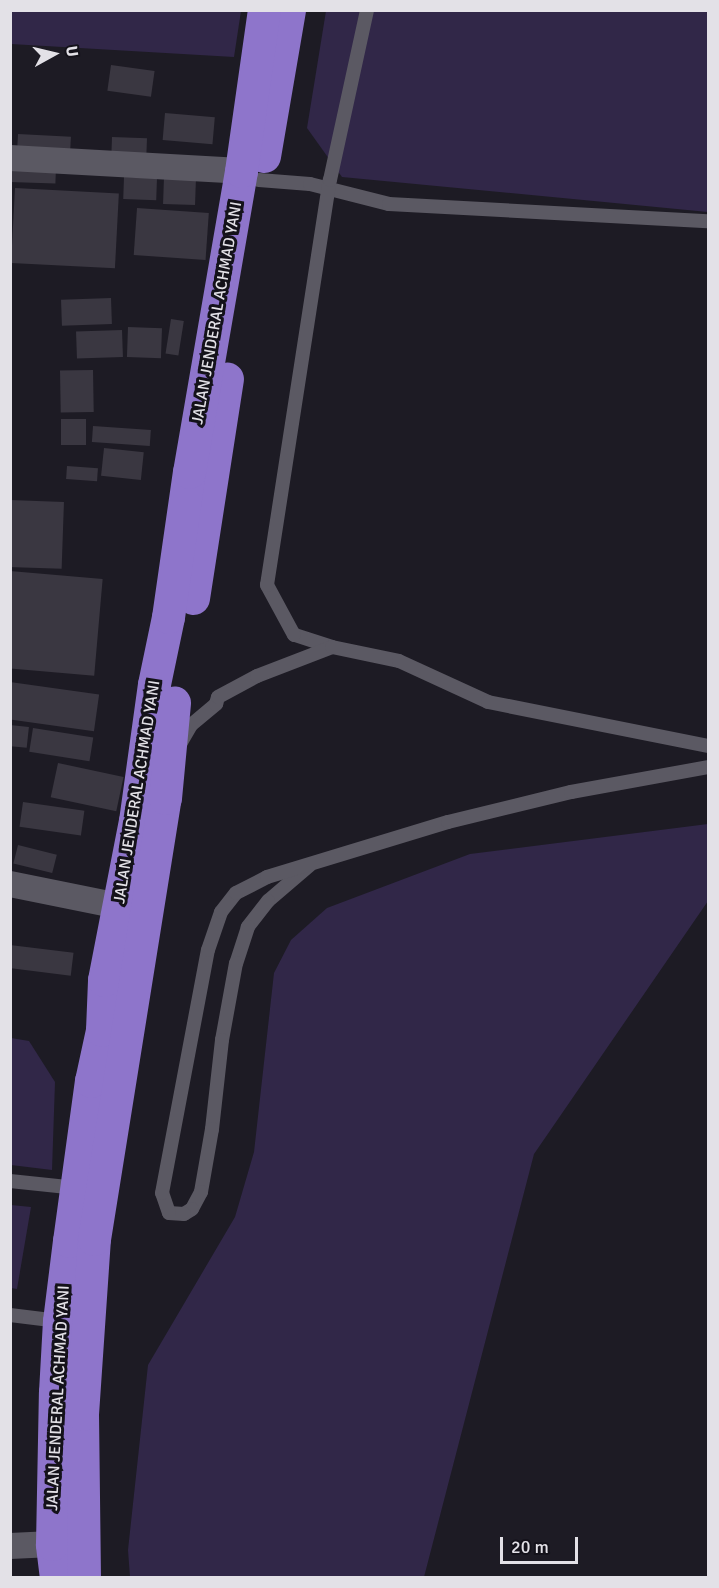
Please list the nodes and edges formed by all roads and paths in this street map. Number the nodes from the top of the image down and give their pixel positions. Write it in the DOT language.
graph roads {
  1 [pos="264,10"];
  2 [pos="289,10"];
  3 [pos="367,10"];
  4 [pos="10,158"];
  5 [pos="250,176"];
  6 [pos="329,190"];
  7 [pos="708,221"];
  8 [pos="333,646"];
  9 [pos="708,746"];
  10 [pos="708,767"];
  11 [pos="165,798"];
  12 [pos="310,864"];
  13 [pos="10,884"];
  14 [pos="119,906"];
  15 [pos="10,1181"];
  16 [pos="77,1188"];
  17 [pos="10,1315"];
  18 [pos="59,1321"];
  19 [pos="52,1544"];
  20 [pos="10,1546"];
  21 [pos="56,1578"];
  22 [pos="84,1578"];
  1 -- 5 [label="highway, JALAN JENDERAL ACHMAD YANI"];
  2 -- 5 [label="highway, JALAN JENDERAL ACHMAD YANI"];
  3 -- 6 [label="lane"];
  4 -- 5 [label="street"];
  5 -- 6 [label="lane"];
  5 -- 11 [label="highway, JALAN JENDERAL ACHMAD YANI"];
  5 -- 14 [label="highway, JALAN JENDERAL ACHMAD YANI"];
  6 -- 7 [label="lane"];
  6 -- 8 [label="lane"];
  8 -- 9 [label="lane"];
  8 -- 11 [label="lane"];
  10 -- 12 [label="lane"];
  11 -- 22 [label="highway, JALAN JENDERAL ACHMAD YANI"];
  12 -- 12 [label="lane"];
  13 -- 14 [label="street"];
  14 -- 16 [label="highway, JALAN JENDERAL ACHMAD YANI"];
  15 -- 16 [label="lane"];
  16 -- 18 [label="highway, JALAN JENDERAL ACHMAD YANI"];
  17 -- 18 [label="lane"];
  18 -- 19 [label="highway, JALAN JENDERAL ACHMAD YANI"];
  19 -- 20 [label="street"];
  19 -- 21 [label="highway, JALAN JENDERAL ACHMAD YANI"];
}
